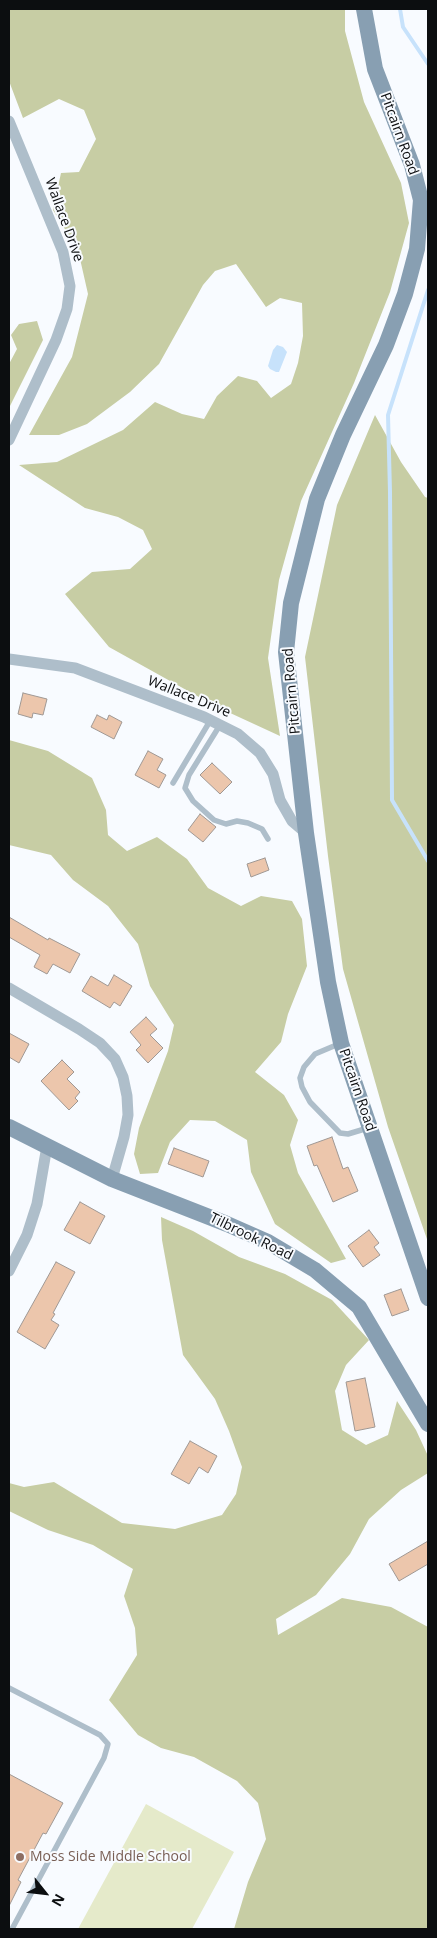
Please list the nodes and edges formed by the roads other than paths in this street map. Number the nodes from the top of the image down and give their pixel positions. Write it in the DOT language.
graph roads {
  1 [pos="364,9"];
  2 [pos="9,121"];
  3 [pos="9,440"];
  4 [pos="9,659"];
  5 [pos="215,723"];
  6 [pos="173,783"];
  7 [pos="306,833"];
  8 [pos="268,839"];
  9 [pos="9,988"];
  10 [pos="340,1044"];
  11 [pos="9,1127"];
  12 [pos="370,1128"];
  13 [pos="47,1146"];
  14 [pos="112,1179"];
  15 [pos="9,1271"];
  16 [pos="428,1298"];
  17 [pos="428,1424"];
  18 [pos="9,1688"];
  19 [pos="12,1929"];
  1 -- 7 [label="street, Pitcairn Road"];
  2 -- 3 [label="street, Wallace Drive"];
  4 -- 5 [label="street, Wallace Drive"];
  5 -- 6 [label="lane"];
  5 -- 7 [label="street, Wallace Drive"];
  5 -- 8 [label="lane"];
  7 -- 10 [label="street, Pitcairn Road"];
  9 -- 14 [label="street"];
  10 -- 12 [label="street, Pitcairn Road"];
  10 -- 12 [label="lane"];
  11 -- 13 [label="street, Tilbrook Road"];
  12 -- 16 [label="street, Pitcairn Road"];
  13 -- 14 [label="street, Tilbrook Road"];
  13 -- 15 [label="street"];
  14 -- 17 [label="street, Tilbrook Road"];
  18 -- 19 [label="lane"];
}
